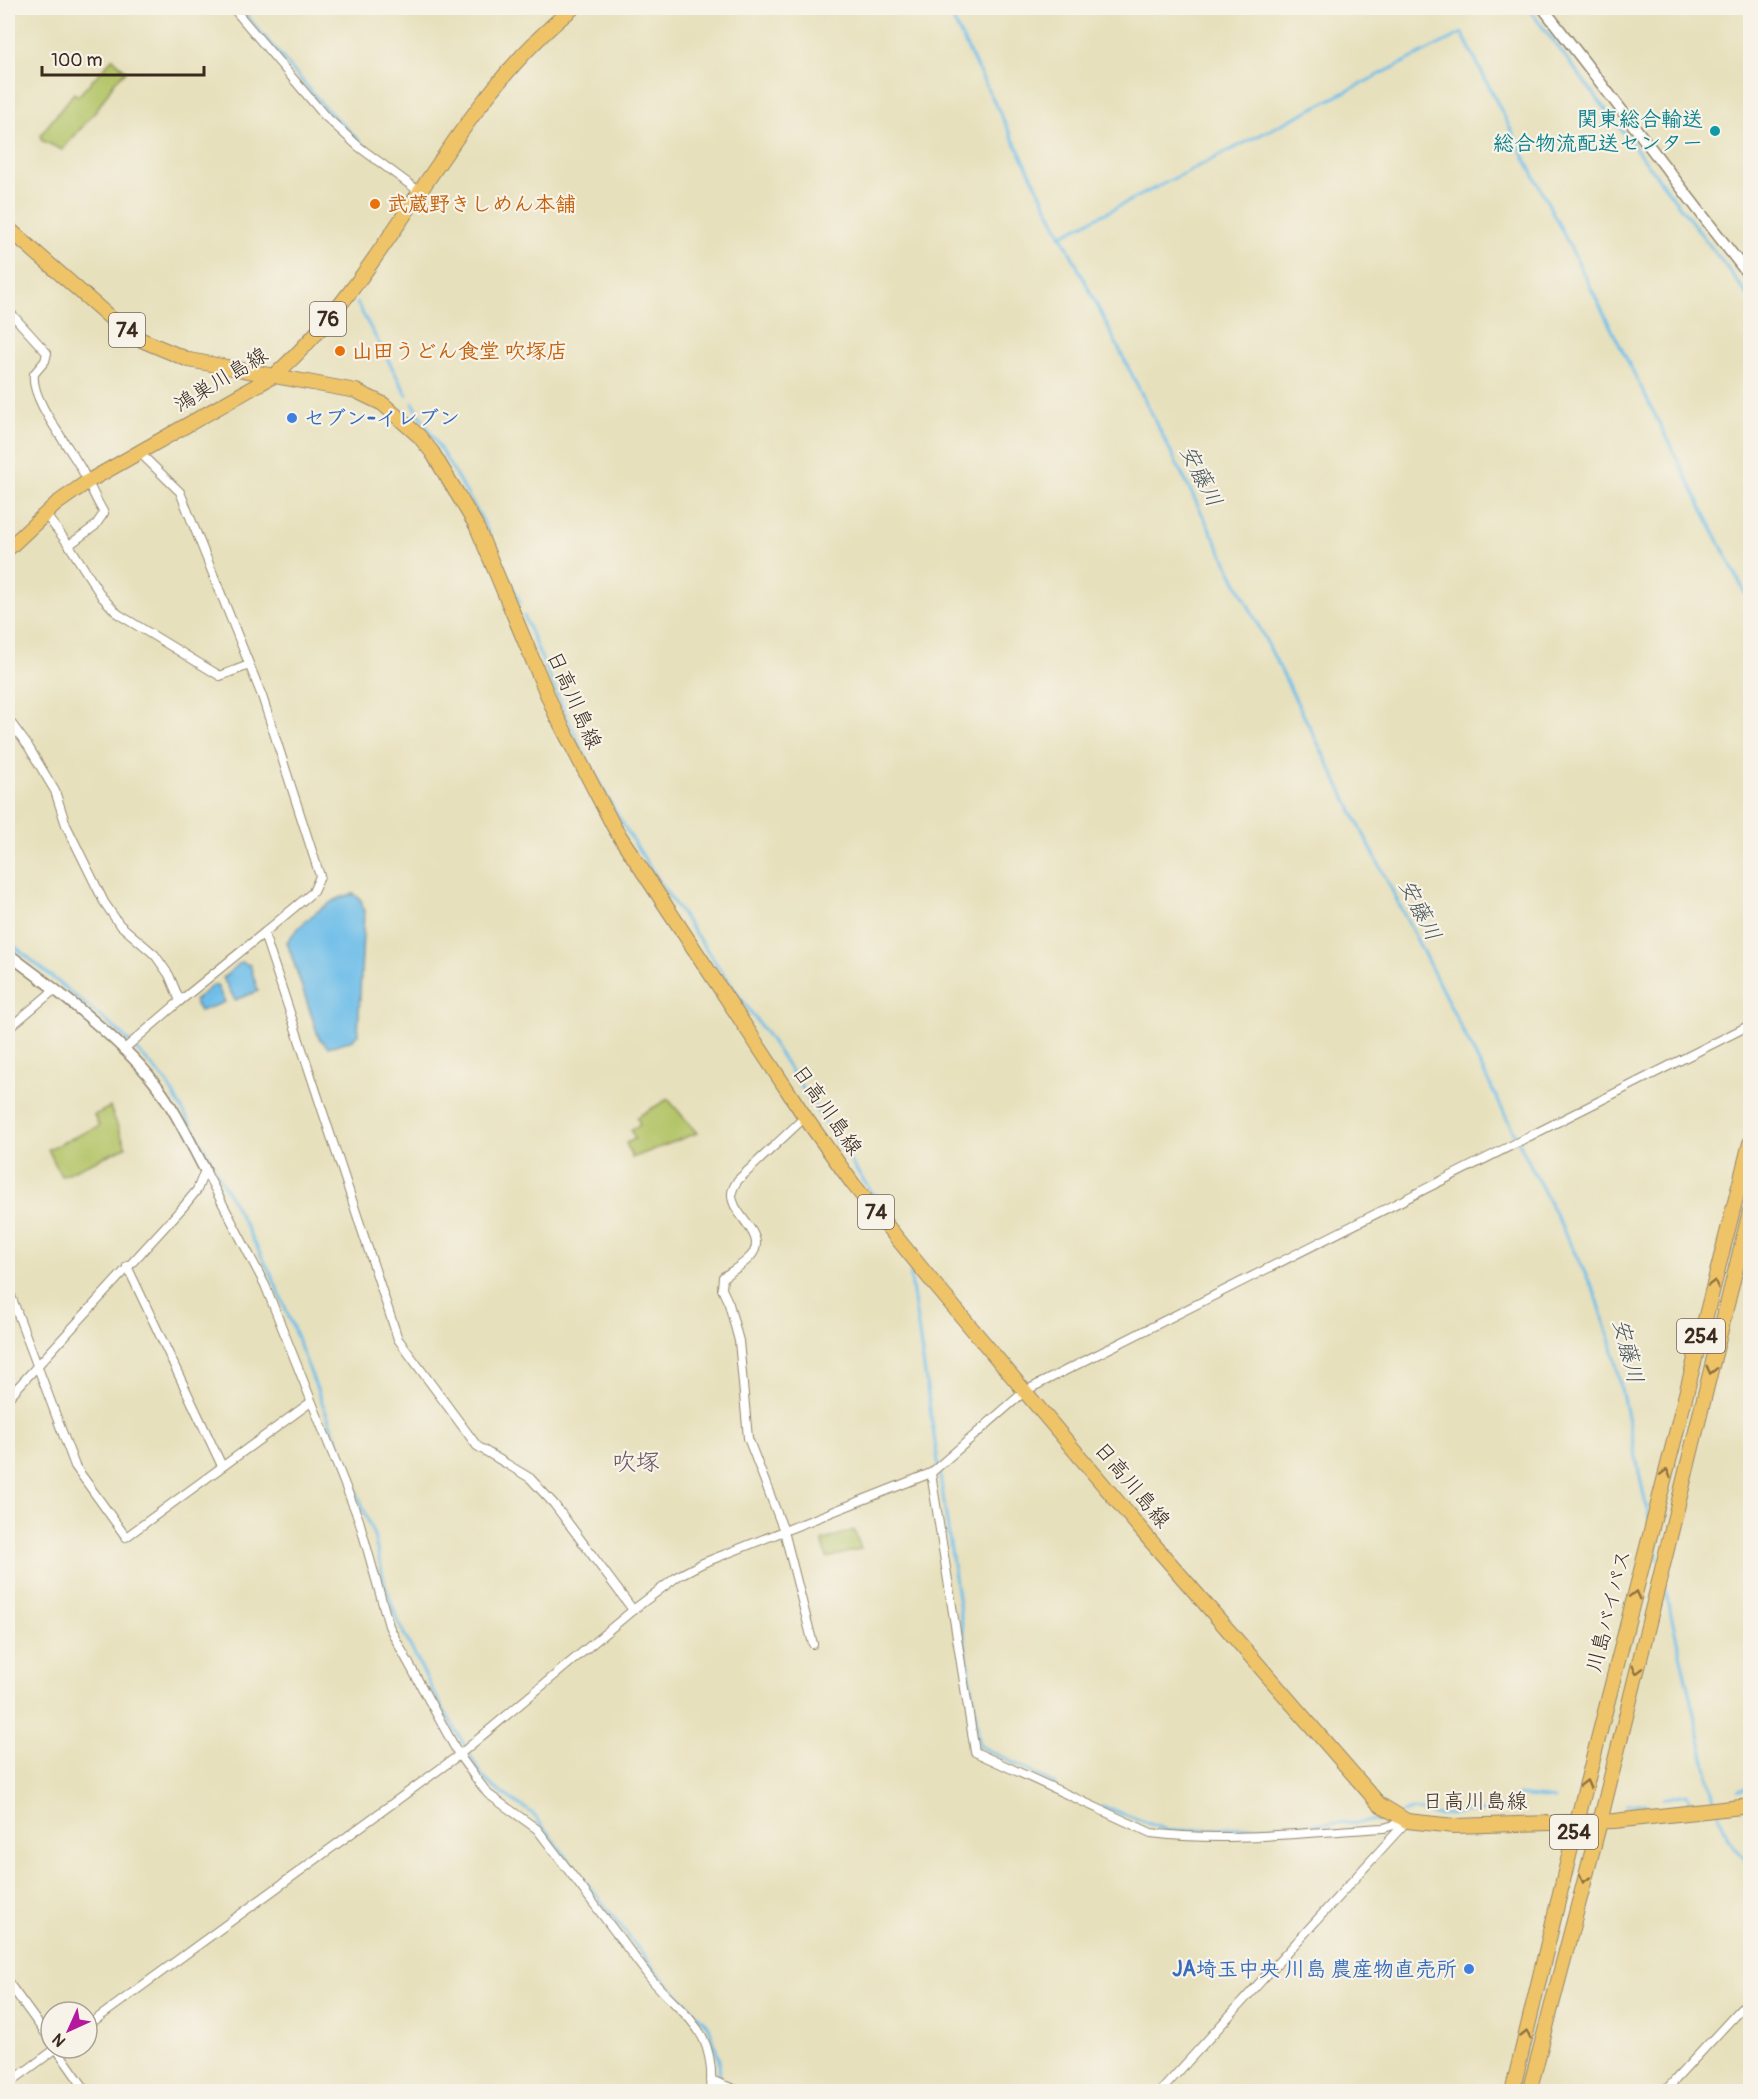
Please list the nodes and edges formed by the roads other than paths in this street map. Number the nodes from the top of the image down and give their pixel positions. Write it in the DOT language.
graph roads {
  1 [pos="232,8"];
  2 [pos="573,8"];
  3 [pos="1543,8"];
  4 [pos="420,192"];
  5 [pos="8,228"];
  6 [pos="1750,277"];
  7 [pos="8,310"];
  8 [pos="275,375"];
  9 [pos="138,451"];
  10 [pos="87,482"];
  11 [pos="45,514"];
  12 [pos="69,545"];
  13 [pos="8,549"];
  14 [pos="249,665"];
  15 [pos="8,719"];
  16 [pos="265,932"];
  17 [pos="8,954"];
  18 [pos="54,990"];
  19 [pos="180,1001"];
  20 [pos="1750,1024"];
  21 [pos="8,1029"];
  22 [pos="123,1050"];
  23 [pos="805,1118"];
  24 [pos="1750,1143"];
  25 [pos="205,1170"];
  26 [pos="1750,1211"];
  27 [pos="127,1266"];
  28 [pos="8,1288"];
  29 [pos="36,1366"];
  30 [pos="1025,1391"];
  31 [pos="8,1398"];
  32 [pos="311,1402"];
  33 [pos="222,1466"];
  34 [pos="931,1473"];
  35 [pos="784,1531"];
  36 [pos="633,1610"];
  37 [pos="813,1644"];
  38 [pos="459,1755"];
  39 [pos="1750,1806"];
  40 [pos="1407,1821"];
  41 [pos="1577,1821"];
  42 [pos="1599,1822"];
  43 [pos="8,1982"];
  44 [pos="1750,1999"];
  45 [pos="99,2017"];
  46 [pos="39,2025"];
  47 [pos="40,2060"];
  48 [pos="65,2060"];
  49 [pos="711,2080"];
  50 [pos="8,2084"];
  51 [pos="87,2091"];
  52 [pos="711,2091"];
  53 [pos="741,2091"];
  54 [pos="1160,2091"];
  55 [pos="1512,2091"];
  56 [pos="1529,2091"];
  57 [pos="1664,2091"];
  1 -- 4 [label="street"];
  2 -- 4 [label="main road, 鴻巣川島線 / 76"];
  3 -- 6 [label="street"];
  4 -- 8 [label="main road, 鴻巣川島線 / 76"];
  5 -- 8 [label="main road, 日高川島線 / 74"];
  7 -- 10 [label="street"];
  8 -- 9 [label="main road, 鴻巣川島線 / 76"];
  8 -- 23 [label="main road, 日高川島線 / 74"];
  9 -- 10 [label="main road, 鴻巣川島線 / 76"];
  9 -- 14 [label="street"];
  10 -- 11 [label="main road, 鴻巣川島線 / 76"];
  10 -- 12 [label="street"];
  11 -- 12 [label="street"];
  11 -- 13 [label="main road, 鴻巣川島線 / 76"];
  12 -- 14 [label="street"];
  14 -- 16 [label="street"];
  15 -- 19 [label="street"];
  16 -- 19 [label="street"];
  16 -- 36 [label="street"];
  17 -- 18 [label="street"];
  18 -- 21 [label="street"];
  18 -- 22 [label="street"];
  19 -- 22 [label="street"];
  20 -- 30 [label="street"];
  22 -- 25 [label="street"];
  23 -- 30 [label="main road, 日高川島線 / 74"];
  23 -- 35 [label="street"];
  41 -- 24 [label="main road, 川島バイパス / 254, one-way"];
  25 -- 27 [label="street"];
  25 -- 32 [label="street"];
  26 -- 42 [label="main road, 川島バイパス / 254, one-way"];
  27 -- 29 [label="street"];
  27 -- 33 [label="street"];
  28 -- 29 [label="street"];
  29 -- 31 [label="street"];
  29 -- 33 [label="street"];
  30 -- 34 [label="street"];
  30 -- 40 [label="main road, 日高川島線 / 74"];
  32 -- 33 [label="street"];
  32 -- 38 [label="street"];
  34 -- 35 [label="street"];
  34 -- 40 [label="street"];
  35 -- 36 [label="street"];
  35 -- 37 [label="street"];
  36 -- 38 [label="street"];
  38 -- 45 [label="street"];
  38 -- 49 [label="street"];
  39 -- 42 [label="main road, 日高川島線 / 74"];
  40 -- 41 [label="main road, 日高川島線 / 74"];
  40 -- 54 [label="street"];
  41 -- 42 [label="main road, 日高川島線 / 74"];
  55 -- 41 [label="main road, 川島バイパス / 254, one-way"];
  42 -- 56 [label="main road, 川島バイパス / 254, one-way"];
  43 -- 46 [label="street"];
  44 -- 57 [label="street"];
  47 -- 50 [label="street"];
  48 -- 51 [label="street"];
  49 -- 52 [label="street"];
  49 -- 53 [label="street"];
}
